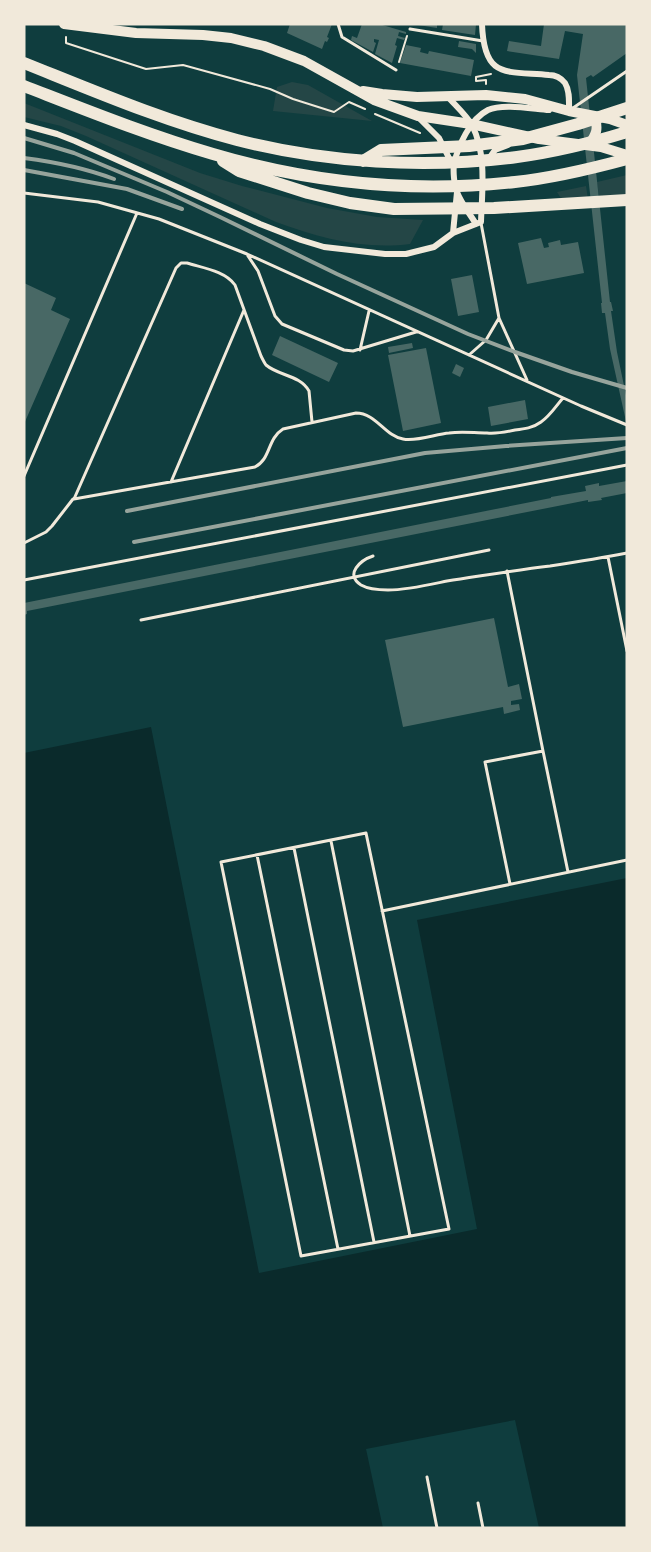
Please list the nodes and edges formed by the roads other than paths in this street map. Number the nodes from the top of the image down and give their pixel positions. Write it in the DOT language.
graph roads {
  1 [pos="65,24"];
  2 [pos="338,24"];
  3 [pos="482,24"];
  4 [pos="410,29"];
  5 [pos="483,41"];
  6 [pos="24,63"];
  7 [pos="396,70"];
  8 [pos="627,70"];
  9 [pos="24,86"];
  10 [pos="354,89"];
  11 [pos="448,97"];
  12 [pos="627,108"];
  13 [pos="569,111"];
  14 [pos="418,116"];
  15 [pos="595,116"];
  16 [pos="610,119"];
  17 [pos="471,124"];
  18 [pos="24,125"];
  19 [pos="627,125"];
  20 [pos="627,132"];
  21 [pos="539,139"];
  22 [pos="573,143"];
  23 [pos="588,145"];
  24 [pos="212,154"];
  25 [pos="627,157"];
  26 [pos="363,161"];
  27 [pos="453,166"];
  28 [pos="483,168"];
  29 [pos="457,192"];
  30 [pos="24,193"];
  31 [pos="627,200"];
  32 [pos="137,213"];
  33 [pos="479,223"];
  34 [pos="453,233"];
  35 [pos="247,254"];
  36 [pos="244,310"];
  37 [pos="369,311"];
  38 [pos="499,318"];
  39 [pos="416,331"];
  40 [pos="360,350"];
  41 [pos="470,355"];
  42 [pos="528,381"];
  43 [pos="563,398"];
  44 [pos="312,422"];
  45 [pos="627,425"];
  46 [pos="627,465"];
  47 [pos="24,476"];
  48 [pos="171,482"];
  49 [pos="74,499"];
  50 [pos="24,543"];
  51 [pos="489,550"];
  52 [pos="627,553"];
  53 [pos="373,556"];
  54 [pos="608,557"];
  55 [pos="507,571"];
  56 [pos="355,577"];
  57 [pos="24,580"];
  58 [pos="141,620"];
  59 [pos="627,651"];
  60 [pos="543,750"];
  61 [pos="331,840"];
  62 [pos="294,848"];
  63 [pos="257,855"];
  64 [pos="627,860"];
  65 [pos="568,872"];
  66 [pos="510,884"];
  67 [pos="382,911"];
  68 [pos="410,1236"];
  69 [pos="374,1242"];
  70 [pos="338,1249"];
  71 [pos="427,1477"];
  72 [pos="478,1503"];
  73 [pos="436,1528"];
  74 [pos="483,1528"];
  1 -- 10 [label="main road"];
  2 -- 7 [label="lane"];
  3 -- 5 [label="street"];
  4 -- 5 [label="lane"];
  5 -- 13 [label="street"];
  6 -- 26 [label="highway"];
  8 -- 13 [label="lane"];
  9 -- 24 [label="highway"];
  10 -- 11 [label="main road"];
  10 -- 14 [label="main road"];
  11 -- 13 [label="main road"];
  11 -- 17 [label="street"];
  12 -- 16 [label="highway"];
  12 -- 26 [label="highway"];
  13 -- 15 [label="main road"];
  13 -- 17 [label="street"];
  13 -- 22 [label="main road"];
  14 -- 17 [label="main road"];
  14 -- 27 [label="street"];
  15 -- 16 [label="main road"];
  15 -- 23 [label="main road"];
  16 -- 19 [label="main road"];
  17 -- 21 [label="main road"];
  17 -- 27 [label="street"];
  17 -- 28 [label="street"];
  18 -- 34 [label="street"];
  20 -- 26 [label="highway"];
  21 -- 22 [label="main road"];
  21 -- 28 [label="street"];
  22 -- 23 [label="main road"];
  23 -- 25 [label="main road"];
  24 -- 25 [label="highway"];
  24 -- 31 [label="highway"];
  27 -- 29 [label="street"];
  28 -- 33 [label="street"];
  29 -- 33 [label="street"];
  29 -- 34 [label="street"];
  30 -- 32 [label="lane"];
  32 -- 35 [label="lane"];
  32 -- 47 [label="lane"];
  33 -- 34 [label="street"];
  33 -- 38 [label="lane"];
  35 -- 37 [label="lane"];
  35 -- 40 [label="lane"];
  36 -- 44 [label="lane"];
  36 -- 48 [label="lane"];
  36 -- 49 [label="lane"];
  37 -- 39 [label="lane"];
  37 -- 40 [label="lane"];
  38 -- 41 [label="lane"];
  38 -- 42 [label="lane"];
  39 -- 40 [label="lane"];
  39 -- 41 [label="lane"];
  41 -- 42 [label="lane"];
  42 -- 43 [label="lane"];
  43 -- 44 [label="lane"];
  43 -- 45 [label="lane"];
  44 -- 48 [label="lane"];
  46 -- 57 [label="lane"];
  48 -- 49 [label="lane"];
  49 -- 50 [label="lane"];
  51 -- 56 [label="lane"];
  52 -- 54 [label="lane"];
  53 -- 56 [label="lane"];
  54 -- 55 [label="lane"];
  54 -- 59 [label="lane"];
  55 -- 56 [label="lane"];
  55 -- 60 [label="lane"];
  56 -- 58 [label="lane"];
  60 -- 65 [label="lane"];
  60 -- 66 [label="lane"];
  61 -- 62 [label="lane"];
  61 -- 67 [label="lane"];
  61 -- 68 [label="lane"];
  62 -- 63 [label="lane"];
  62 -- 69 [label="lane"];
  63 -- 70 [label="lane"];
  63 -- 70 [label="lane"];
  64 -- 65 [label="lane"];
  65 -- 66 [label="lane"];
  66 -- 67 [label="lane"];
  67 -- 68 [label="lane"];
  68 -- 69 [label="lane"];
  69 -- 70 [label="lane"];
  71 -- 73 [label="lane"];
  72 -- 74 [label="lane"];
}
